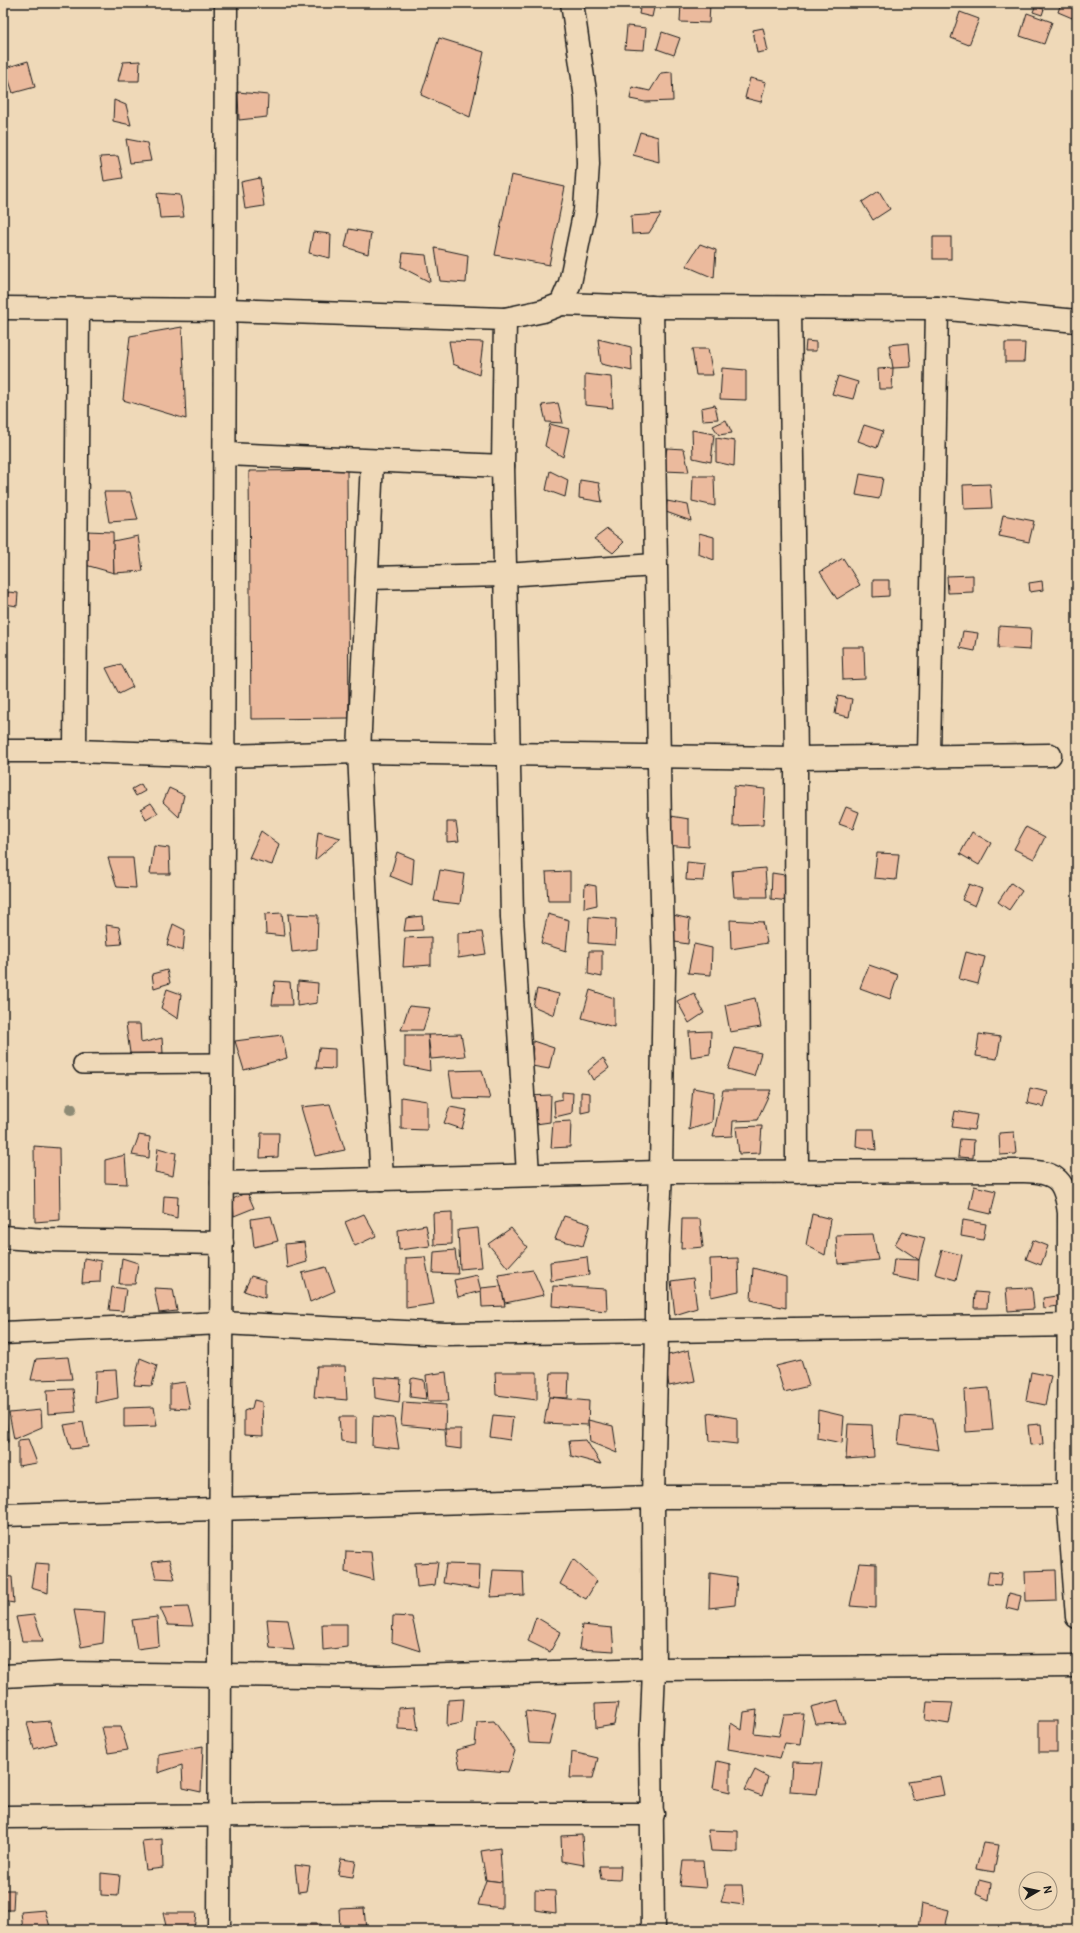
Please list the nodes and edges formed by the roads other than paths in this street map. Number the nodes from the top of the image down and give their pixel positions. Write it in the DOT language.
graph roads {
  1 [pos="226,3"];
  2 [pos="572,3"];
  3 [pos="561,304"];
  4 [pos="652,307"];
  5 [pos="3,308"];
  6 [pos="790,308"];
  7 [pos="937,308"];
  8 [pos="78,309"];
  9 [pos="226,310"];
  10 [pos="505,319"];
  11 [pos="1077,321"];
  12 [pos="225,454"];
  13 [pos="372,461"];
  14 [pos="503,466"];
  15 [pos="655,565"];
  16 [pos="505,575"];
  17 [pos="367,578"];
  18 [pos="3,751"];
  19 [pos="75,751"];
  20 [pos="359,752"];
  21 [pos="508,753"];
  22 [pos="1050,755"];
  23 [pos="224,756"];
  24 [pos="659,756"];
  25 [pos="929,757"];
  26 [pos="796,758"];
  27 [pos="222,1063"];
  28 [pos="83,1064"];
  29 [pos="661,1172"];
  30 [pos="797,1172"];
  31 [pos="528,1174"];
  32 [pos="382,1179"];
  33 [pos="222,1182"];
  34 [pos="3,1237"];
  35 [pos="222,1243"];
  36 [pos="222,1323"];
  37 [pos="1074,1325"];
  38 [pos="657,1331"];
  39 [pos="3,1333"];
  40 [pos="1068,1496"];
  41 [pos="653,1497"];
  42 [pos="221,1508"];
  43 [pos="3,1515"];
  44 [pos="1077,1617"];
  45 [pos="1077,1666"];
  46 [pos="654,1669"];
  47 [pos="220,1675"];
  48 [pos="3,1676"];
  49 [pos="653,1814"];
  50 [pos="220,1815"];
  51 [pos="3,1817"];
  52 [pos="219,1930"];
  53 [pos="653,1930"];
  1 -- 9 [label="street"];
  2 -- 3 [label="street"];
  3 -- 4 [label="street"];
  3 -- 10 [label="street"];
  4 -- 6 [label="street"];
  4 -- 15 [label="street"];
  5 -- 8 [label="street"];
  6 -- 7 [label="street"];
  6 -- 26 [label="street"];
  7 -- 11 [label="street"];
  7 -- 25 [label="street"];
  8 -- 9 [label="street"];
  8 -- 19 [label="street"];
  9 -- 10 [label="street"];
  9 -- 12 [label="street"];
  10 -- 14 [label="street"];
  12 -- 13 [label="street"];
  12 -- 23 [label="street"];
  13 -- 14 [label="street"];
  13 -- 17 [label="street"];
  14 -- 16 [label="street"];
  15 -- 16 [label="street"];
  15 -- 24 [label="street"];
  16 -- 17 [label="street"];
  16 -- 21 [label="street"];
  17 -- 20 [label="street"];
  18 -- 19 [label="street"];
  19 -- 23 [label="street"];
  20 -- 21 [label="street"];
  20 -- 23 [label="street"];
  20 -- 32 [label="street"];
  21 -- 24 [label="street"];
  21 -- 31 [label="street"];
  22 -- 25 [label="street"];
  23 -- 27 [label="street"];
  24 -- 26 [label="street"];
  24 -- 29 [label="street"];
  25 -- 26 [label="street"];
  26 -- 30 [label="street"];
  27 -- 28 [label="lane"];
  27 -- 33 [label="street"];
  29 -- 30 [label="street"];
  29 -- 31 [label="street"];
  29 -- 38 [label="street"];
  30 -- 37 [label="street"];
  31 -- 32 [label="street"];
  32 -- 33 [label="street"];
  33 -- 35 [label="street"];
  34 -- 35 [label="street"];
  35 -- 36 [label="street"];
  36 -- 38 [label="street"];
  36 -- 39 [label="street"];
  36 -- 42 [label="street"];
  37 -- 38 [label="street"];
  37 -- 40 [label="street"];
  38 -- 41 [label="street"];
  40 -- 41 [label="street"];
  40 -- 44 [label="street"];
  41 -- 42 [label="street"];
  41 -- 46 [label="street"];
  42 -- 43 [label="street"];
  42 -- 47 [label="street"];
  45 -- 46 [label="street"];
  46 -- 47 [label="street"];
  46 -- 49 [label="street"];
  47 -- 48 [label="street"];
  47 -- 50 [label="street"];
  49 -- 50 [label="street"];
  49 -- 53 [label="street"];
  50 -- 51 [label="street"];
  50 -- 52 [label="street"];
}
